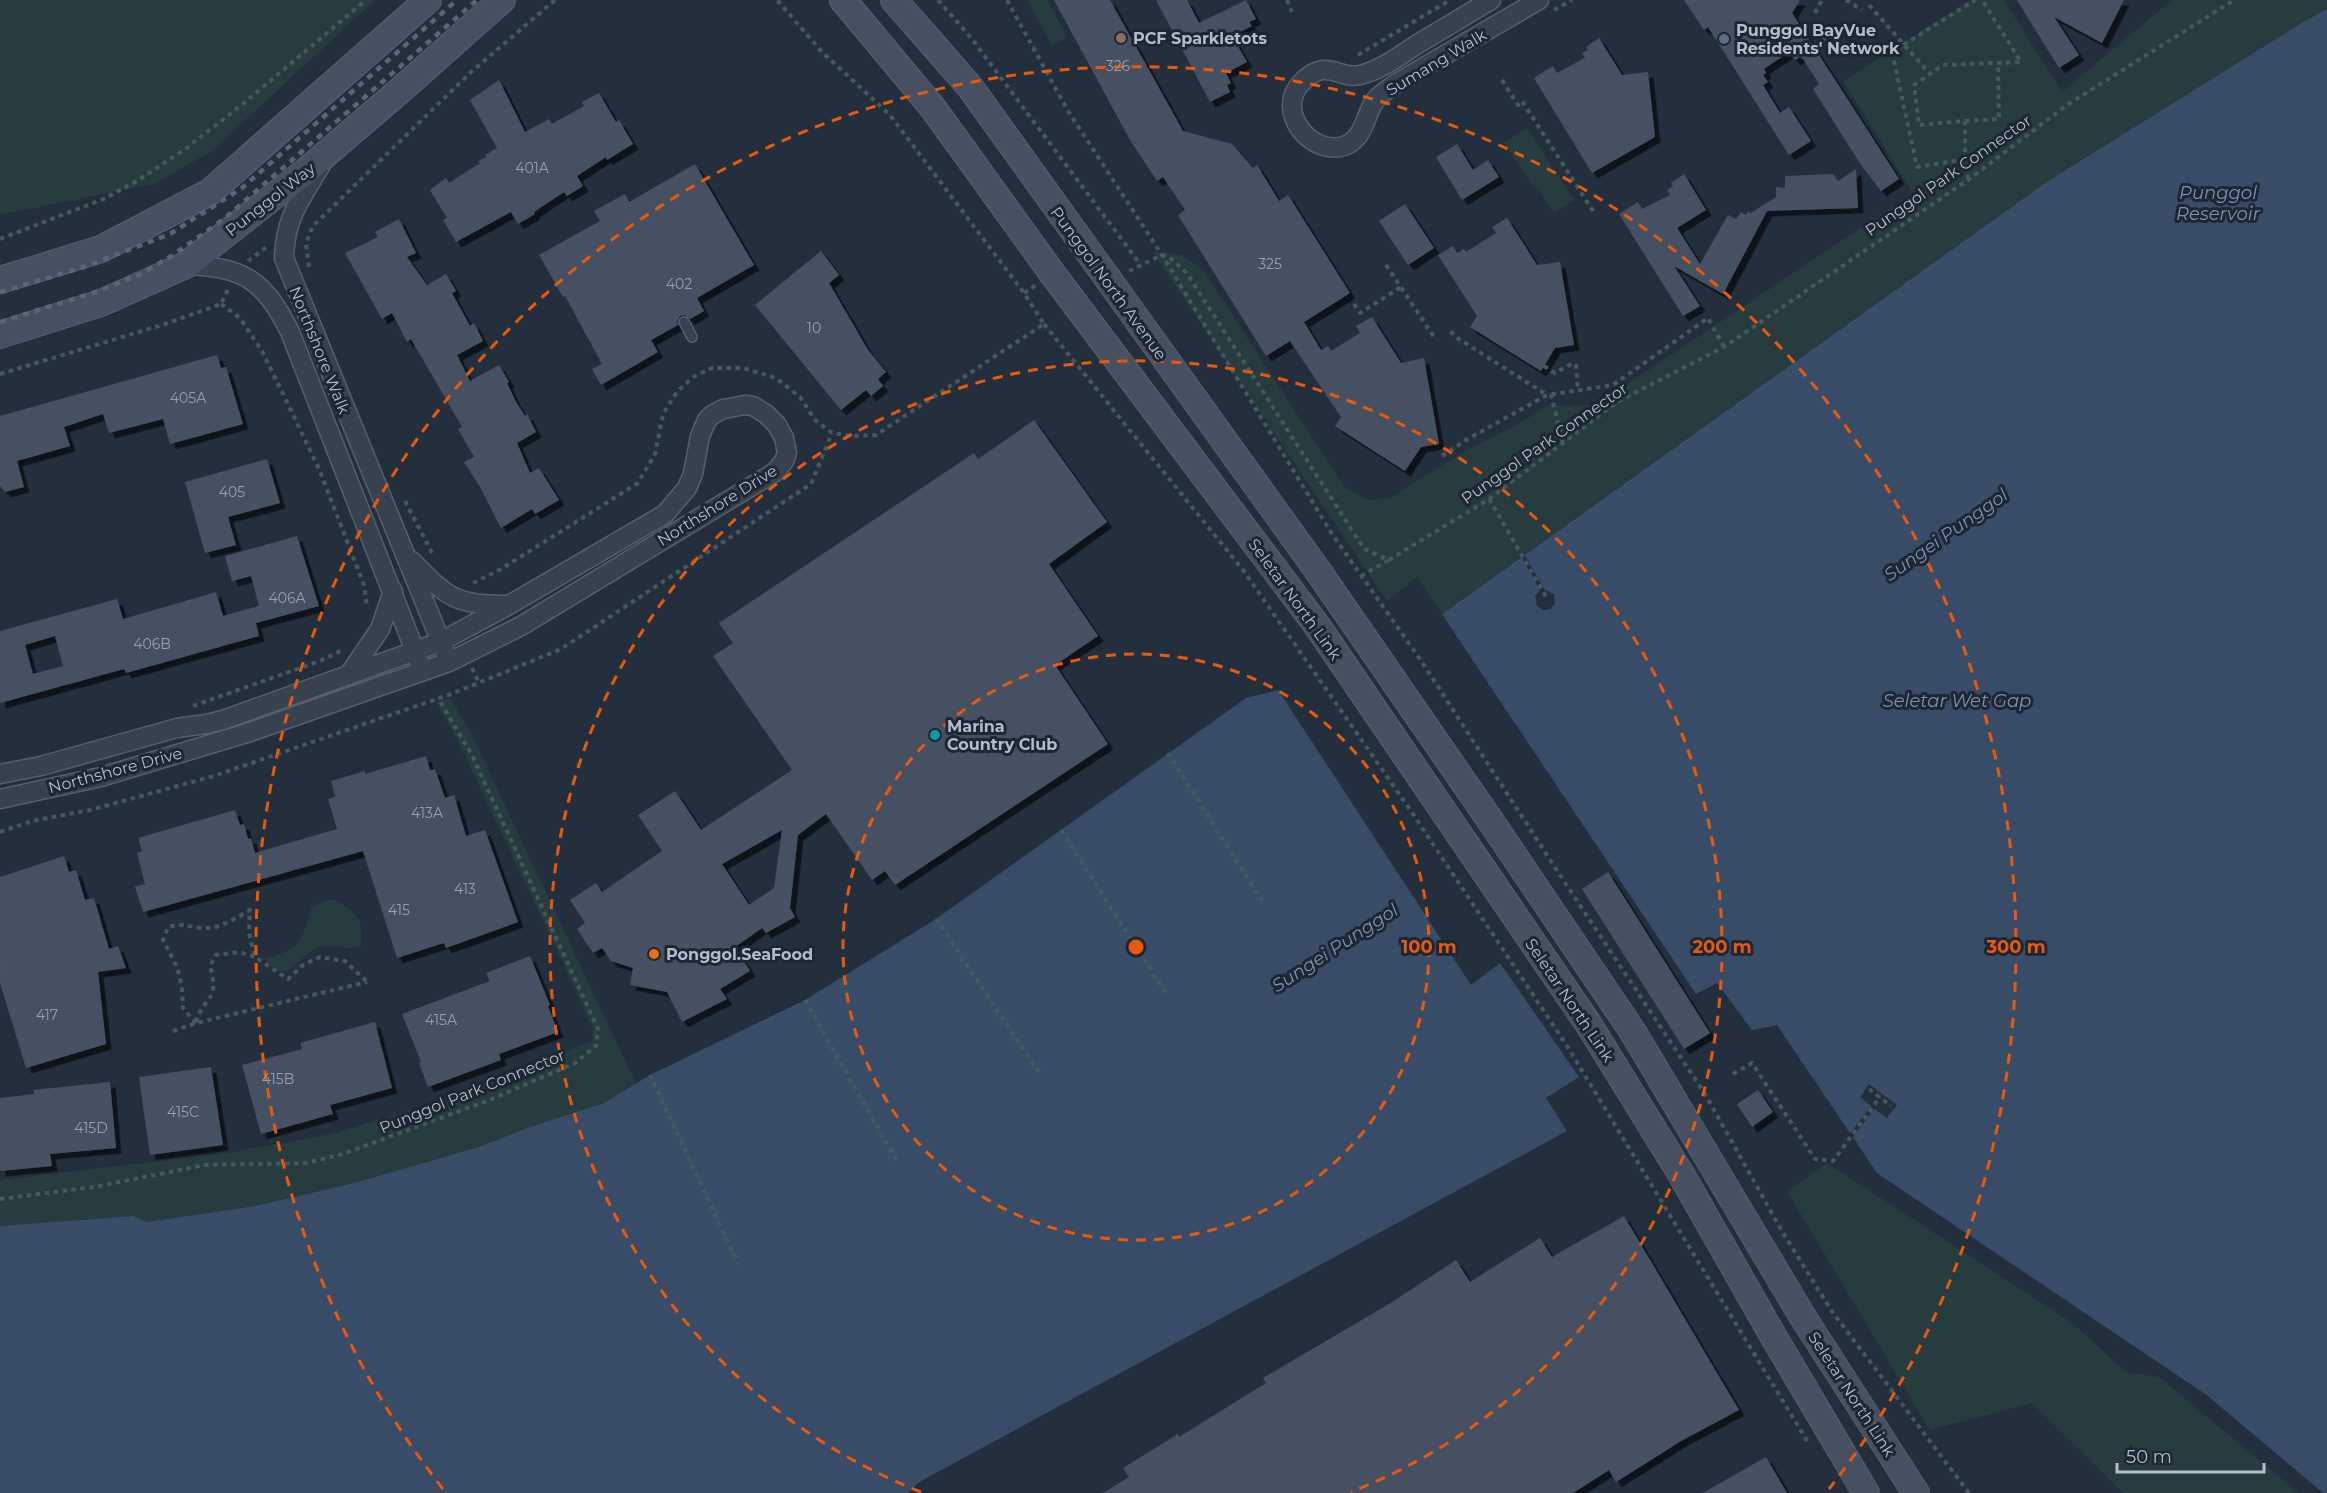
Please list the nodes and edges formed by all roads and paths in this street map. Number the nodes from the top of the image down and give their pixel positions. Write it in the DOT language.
graph roads {
  1 [pos="366,0"];
  2 [pos="428,0"];
  3 [pos="502,0"];
  4 [pos="555,0"];
  5 [pos="777,0"];
  6 [pos="843,0"];
  7 [pos="894,0"];
  8 [pos="938,0"];
  9 [pos="1007,0"];
  10 [pos="1287,0"];
  11 [pos="1491,0"];
  12 [pos="1539,0"];
  13 [pos="1822,0"];
  14 [pos="1846,0"];
  15 [pos="1975,0"];
  16 [pos="1982,0"];
  17 [pos="2234,0"];
  18 [pos="1869,5"];
  19 [pos="1862,10"];
  20 [pos="1292,12"];
  21 [pos="1815,13"];
  22 [pos="1836,26"];
  23 [pos="1905,45"];
  24 [pos="1998,63"];
  25 [pos="1816,68"];
  26 [pos="1930,74"];
  27 [pos="1502,80"];
  28 [pos="1965,121"];
  29 [pos="331,149"];
  30 [pos="1965,159"];
  31 [pos="1968,180"];
  32 [pos="1595,214"];
  33 [pos="0,239"];
  34 [pos="1162,255"];
  35 [pos="186,265"];
  36 [pos="1386,265"];
  37 [pos="310,272"];
  38 [pos="0,280"];
  39 [pos="1401,287"];
  40 [pos="1024,293"];
  41 [pos="1354,304"];
  42 [pos="684,322"];
  43 [pos="1044,324"];
  44 [pos="1451,330"];
  45 [pos="0,335"];
  46 [pos="692,337"];
  47 [pos="1436,340"];
  48 [pos="1724,347"];
  49 [pos="1544,366"];
  50 [pos="0,374"];
  51 [pos="1578,390"];
  52 [pos="1549,395"];
  53 [pos="832,433"];
  54 [pos="1563,444"];
  55 [pos="1442,456"];
  56 [pos="403,495"];
  57 [pos="1489,499"];
  58 [pos="404,554"];
  59 [pos="434,557"];
  60 [pos="1389,560"];
  61 [pos="1318,571"];
  62 [pos="1361,576"];
  63 [pos="393,591"];
  64 [pos="1548,600"];
  65 [pos="509,605"];
  66 [pos="368,610"];
  67 [pos="351,641"];
  68 [pos="440,642"];
  69 [pos="416,651"];
  70 [pos="449,662"];
  71 [pos="423,673"];
  72 [pos="348,676"];
  73 [pos="438,698"];
  74 [pos="185,709"];
  75 [pos="223,720"];
  76 [pos="230,737"];
  77 [pos="1167,753"];
  78 [pos="0,774"];
  79 [pos="0,800"];
  80 [pos="1061,830"];
  81 [pos="0,832"];
  82 [pos="1262,901"];
  83 [pos="936,920"];
  84 [pos="255,957"];
  85 [pos="0,965"];
  86 [pos="2,972"];
  87 [pos="1167,995"];
  88 [pos="805,1000"];
  89 [pos="196,1023"];
  90 [pos="173,1031"];
  91 [pos="1040,1074"];
  92 [pos="1733,1074"];
  93 [pos="650,1075"];
  94 [pos="1869,1089"];
  95 [pos="1879,1099"];
  96 [pos="1892,1106"];
  97 [pos="896,1160"];
  98 [pos="0,1199"];
  99 [pos="738,1264"];
  100 [pos="1810,1445"];
  101 [pos="1866,1493"];
  102 [pos="1916,1493"];
  103 [pos="1969,1493"];
  1 -- 33 [label="path"];
  2 -- 38 [label="main road"];
  3 -- 29 [label="main road, Punggol Way"];
  4 -- 37 [label="path"];
  5 -- 40 [label="path"];
  6 -- 101 [label="main road, Seletar North Link"];
  7 -- 61 [label="main road, Punggol North Avenue"];
  8 -- 34 [label="path"];
  9 -- 34 [label="path"];
  10 -- 20 [label="path"];
  11 -- 12 [label="street, Sumang Walk"];
  13 -- 21 [label="path"];
  14 -- 19 [label="path"];
  15 -- 23 [label="path"];
  16 -- 24 [label="path"];
  17 -- 31 [label="path, Punggol Park Connector"];
  18 -- 23 [label="path"];
  22 -- 25 [label="path"];
  23 -- 26 [label="path"];
  23 -- 30 [label="path"];
  24 -- 26 [label="path"];
  24 -- 28 [label="path"];
  26 -- 28 [label="path"];
  27 -- 32 [label="path"];
  28 -- 30 [label="path"];
  29 -- 35 [label="main road, Punggol Way"];
  29 -- 58 [label="street, Northshore Walk"];
  30 -- 31 [label="path"];
  31 -- 48 [label="path, Punggol Park Connector"];
  34 -- 60 [label="path"];
  34 -- 62 [label="path"];
  35 -- 45 [label="main road, Punggol Way"];
  35 -- 63 [label="street, Northshore Walk"];
  36 -- 39 [label="path"];
  39 -- 41 [label="path"];
  39 -- 47 [label="path"];
  42 -- 46 [label="lane"];
  43 -- 100 [label="path"];
  44 -- 52 [label="path"];
  48 -- 51 [label="path"];
  48 -- 54 [label="path, Punggol Park Connector"];
  49 -- 51 [label="path"];
  50 -- 66 [label="path"];
  51 -- 52 [label="path"];
  52 -- 54 [label="path"];
  52 -- 55 [label="path"];
  53 -- 73 [label="path"];
  54 -- 57 [label="path, Punggol Park Connector"];
  56 -- 59 [label="path"];
  57 -- 60 [label="path, Punggol Park Connector"];
  57 -- 64 [label="path"];
  58 -- 65 [label="street, Northshore Walk"];
  58 -- 68 [label="street, Northshore Walk"];
  60 -- 62 [label="path, Punggol Park Connector"];
  61 -- 102 [label="main road, Seletar North Link"];
  62 -- 103 [label="path"];
  63 -- 69 [label="street, Northshore Walk"];
  63 -- 72 [label="street"];
  65 -- 68 [label="street, Northshore Drive"];
  65 -- 70 [label="street, Northshore Drive"];
  67 -- 74 [label="path"];
  68 -- 69 [label="street, Northshore Drive"];
  68 -- 70 [label="street, Northshore Walk"];
  69 -- 71 [label="street, Northshore Walk"];
  69 -- 72 [label="street, Northshore Drive"];
  70 -- 71 [label="street, Northshore Drive"];
  71 -- 76 [label="street, Northshore Drive"];
  72 -- 75 [label="street, Northshore Drive"];
  73 -- 81 [label="path"];
  73 -- 98 [label="path, Punggol Park Connector"];
  75 -- 76 [label="street"];
  75 -- 78 [label="street, Northshore Drive"];
  76 -- 79 [label="street, Northshore Drive"];
  77 -- 82 [label="path"];
  80 -- 87 [label="path"];
  83 -- 91 [label="path"];
  84 -- 89 [label="path"];
  84 -- 89 [label="path"];
  84 -- 89 [label="path"];
  85 -- 86 [label="path"];
  88 -- 97 [label="path"];
  89 -- 90 [label="path"];
  92 -- 95 [label="path"];
  93 -- 99 [label="path"];
  94 -- 95 [label="path"];
  95 -- 96 [label="path"];
}
